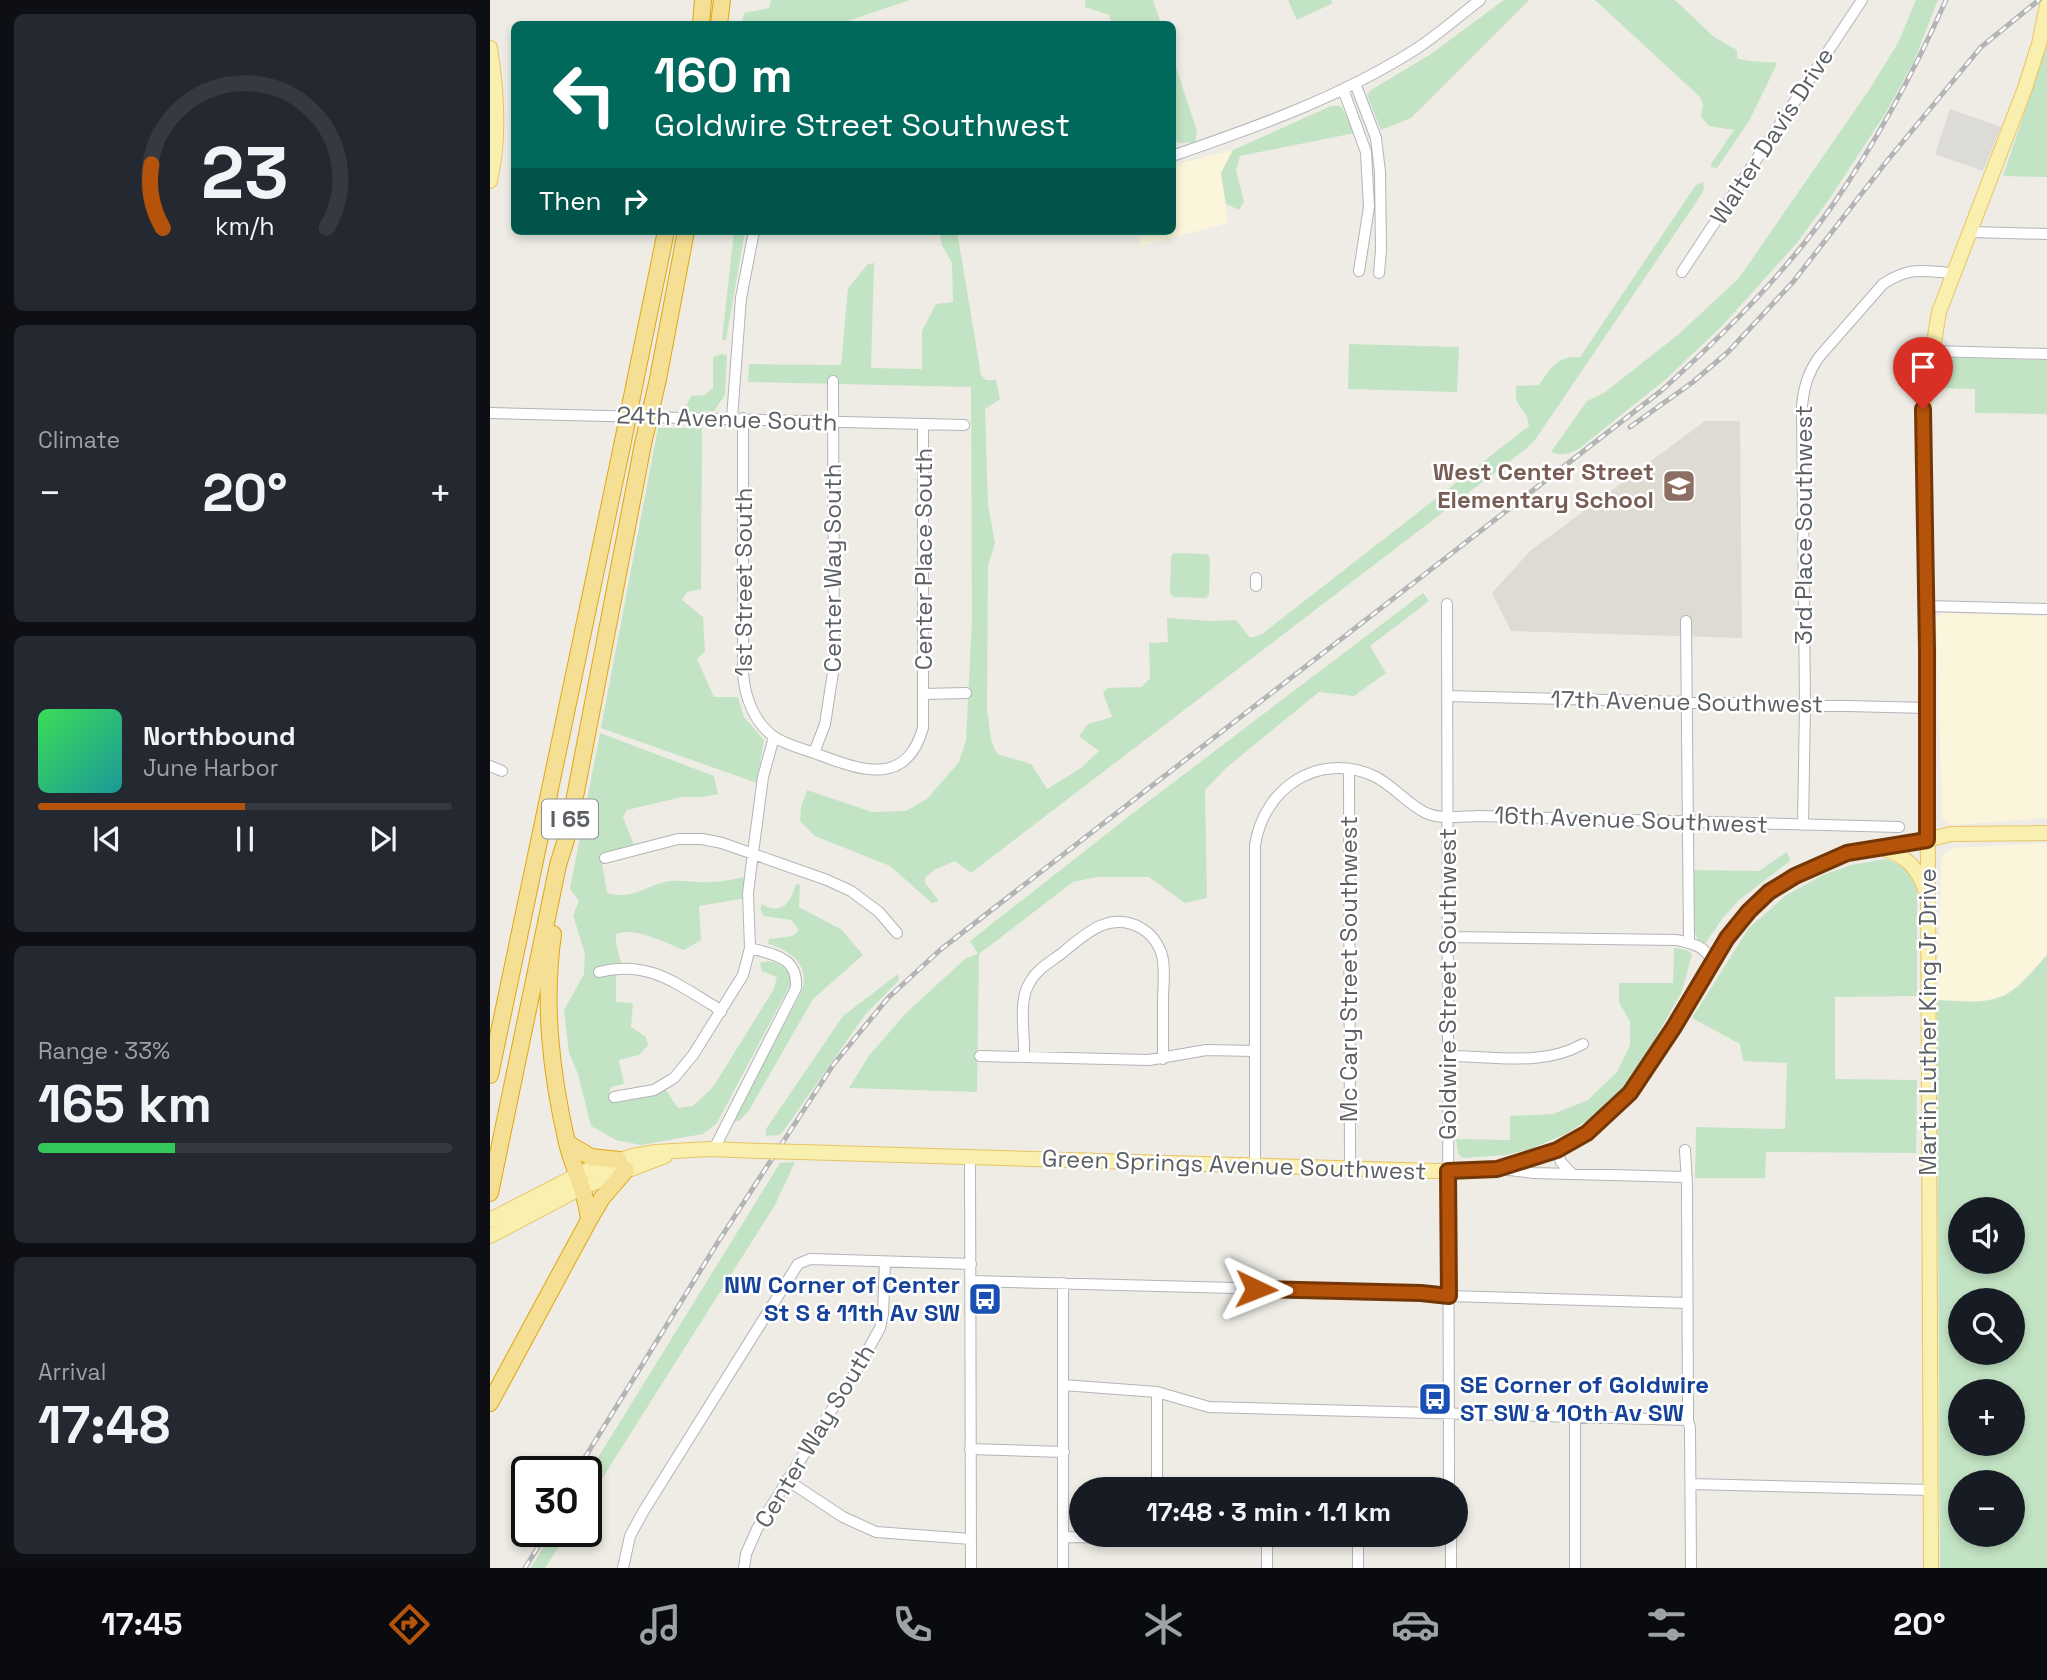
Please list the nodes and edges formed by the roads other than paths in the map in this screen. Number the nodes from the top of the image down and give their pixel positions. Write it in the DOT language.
graph roads {
  1 [pos="703,0"];
  2 [pos="722,0"];
  3 [pos="1480,0"];
  4 [pos="1862,0"];
  5 [pos="2047,5"];
  6 [pos="701,21"];
  7 [pos="719,21"];
  8 [pos="490,48"];
  9 [pos="1355,83"];
  10 [pos="1343,89"];
  11 [pos="1176,155"];
  12 [pos="490,181"];
  13 [pos="1971,232"];
  14 [pos="2047,234"];
  15 [pos="665,235"];
  16 [pos="685,235"];
  17 [pos="753,235"];
  18 [pos="1359,271"];
  19 [pos="1379,272"];
  20 [pos="1682,272"];
  21 [pos="1953,273"];
  22 [pos="1931,351"];
  23 [pos="2047,354"];
  24 [pos="833,381"];
  25 [pos="490,413"];
  26 [pos="737,418"];
  27 [pos="834,422"];
  28 [pos="923,424"];
  29 [pos="964,425"];
  30 [pos="1447,604"];
  31 [pos="1927,606"];
  32 [pos="2047,609"];
  33 [pos="1686,621"];
  34 [pos="966,693"];
  35 [pos="924,694"];
  36 [pos="1447,696"];
  37 [pos="1687,702"];
  38 [pos="1805,705"];
  39 [pos="1927,708"];
  40 [pos="774,737"];
  41 [pos="814,753"];
  42 [pos="490,766"];
  43 [pos="1349,769"];
  44 [pos="502,771"];
  45 [pos="1447,816"];
  46 [pos="1688,821"];
  47 [pos="1803,825"];
  48 [pos="1899,827"];
  49 [pos="568,832"];
  50 [pos="2047,833"];
  51 [pos="1927,840"];
  52 [pos="1879,848"];
  53 [pos="752,853"];
  54 [pos="605,858"];
  55 [pos="1927,896"];
  56 [pos="897,933"];
  57 [pos="1448,937"];
  58 [pos="1689,943"];
  59 [pos="750,948"];
  60 [pos="1712,961"];
  61 [pos="599,972"];
  62 [pos="721,1012"];
  63 [pos="499,1031"];
  64 [pos="1583,1044"];
  65 [pos="1255,1051"];
  66 [pos="980,1056"];
  67 [pos="1448,1056"];
  68 [pos="490,1057"];
  69 [pos="1024,1057"];
  70 [pos="1163,1059"];
  71 [pos="490,1075"];
  72 [pos="614,1097"];
  73 [pos="567,1143"];
  74 [pos="714,1149"];
  75 [pos="1557,1150"];
  76 [pos="1685,1150"];
  77 [pos="970,1158"];
  78 [pos="623,1165"];
  79 [pos="1255,1165"];
  80 [pos="1350,1169"];
  81 [pos="1497,1169"];
  82 [pos="1448,1171"];
  83 [pos="1572,1174"];
  84 [pos="1686,1177"];
  85 [pos="578,1182"];
  86 [pos="490,1193"];
  87 [pos="490,1220"];
  88 [pos="589,1220"];
  89 [pos="490,1236"];
  90 [pos="885,1262"];
  91 [pos="971,1264"];
  92 [pos="971,1281"];
  93 [pos="1063,1283"];
  94 [pos="1449,1296"];
  95 [pos="1688,1303"];
  96 [pos="1063,1385"];
  97 [pos="1157,1392"];
  98 [pos="490,1404"];
  99 [pos="1450,1412"];
  100 [pos="1575,1416"];
  101 [pos="1688,1420"];
  102 [pos="970,1449"];
  103 [pos="1064,1452"];
  104 [pos="1157,1477"];
  105 [pos="1450,1477"];
  106 [pos="787,1480"];
  107 [pos="1691,1484"];
  108 [pos="1931,1490"];
  109 [pos="1063,1536"];
  110 [pos="1069,1536"];
  111 [pos="971,1539"];
  112 [pos="1267,1547"];
  113 [pos="1358,1547"];
  114 [pos="1451,1547"];
  115 [pos="623,1568"];
  116 [pos="744,1568"];
  117 [pos="971,1568"];
  118 [pos="1063,1568"];
  119 [pos="1266,1568"];
  120 [pos="1358,1568"];
  121 [pos="1451,1568"];
  122 [pos="1576,1568"];
  123 [pos="1691,1568"];
  124 [pos="1931,1568"];
  1 -- 6 [label="highway"];
  2 -- 7 [label="highway"];
  3 -- 9 [label="street"];
  4 -- 20 [label="street, Walter Davis Drive"];
  5 -- 13 [label="main road, Martin Luther King Jr Drive"];
  8 -- 12 [label="main road"];
  9 -- 10 [label="street"];
  9 -- 19 [label="street"];
  10 -- 11 [label="street"];
  10 -- 18 [label="street"];
  13 -- 14 [label="street"];
  13 -- 21 [label="main road, Martin Luther King Jr Drive"];
  15 -- 63 [label="highway, I 65, bridge"];
  16 -- 49 [label="highway, I 65, bridge"];
  17 -- 26 [label="street, 1st Street South"];
  21 -- 22 [label="main road, Martin Luther King Jr Drive"];
  21 -- 38 [label="street, 3rd Place Southwest"];
  22 -- 23 [label="street"];
  22 -- 31 [label="main road, Martin Luther King Jr Drive"];
  24 -- 27 [label="street, Center Way South"];
  25 -- 26 [label="street, 24th Avenue South"];
  26 -- 27 [label="street, 24th Avenue South"];
  26 -- 40 [label="street, 1st Street South"];
  27 -- 28 [label="street, 24th Avenue South"];
  27 -- 41 [label="street, Center Way South"];
  28 -- 29 [label="street, 24th Avenue South"];
  28 -- 35 [label="street, Center Place South"];
  30 -- 36 [label="street, Goldwire Street Southwest"];
  31 -- 32 [label="street"];
  31 -- 39 [label="main road, Martin Luther King Jr Drive"];
  33 -- 37 [label="street"];
  34 -- 35 [label="street"];
  35 -- 41 [label="street, Center Place South"];
  36 -- 37 [label="street, 17th Avenue Southwest"];
  36 -- 45 [label="street, Goldwire Street Southwest"];
  37 -- 38 [label="street, 17th Avenue Southwest"];
  37 -- 46 [label="street"];
  38 -- 39 [label="street, 17th Avenue Southwest"];
  38 -- 47 [label="street, 3rd Place Southwest"];
  39 -- 51 [label="main road, Martin Luther King Jr Drive"];
  40 -- 41 [label="street, Center Place South"];
  40 -- 53 [label="street"];
  42 -- 44 [label="street"];
  43 -- 45 [label="street, 16th Avenue Southwest"];
  43 -- 65 [label="street, 16th Avenue Southwest"];
  43 -- 80 [label="street, Mc Cary Street Southwest"];
  45 -- 46 [label="street, 16th Avenue Southwest"];
  45 -- 57 [label="street, Goldwire Street Southwest"];
  46 -- 47 [label="street, 16th Avenue Southwest"];
  46 -- 58 [label="street"];
  47 -- 48 [label="street, 16th Avenue Southwest"];
  49 -- 73 [label="highway"];
  49 -- 86 [label="highway, I 65"];
  50 -- 51 [label="main road, Green Springs Avenue Southwest"];
  51 -- 52 [label="main road, Green Springs Avenue Southwest"];
  51 -- 55 [label="main road, Martin Luther King Jr Drive"];
  52 -- 55 [label="main road"];
  52 -- 60 [label="main road, Green Springs Avenue Southwest"];
  53 -- 54 [label="street"];
  53 -- 56 [label="street"];
  53 -- 59 [label="street"];
  55 -- 108 [label="main road, Martin Luther King Jr Drive"];
  57 -- 58 [label="street"];
  57 -- 67 [label="street, Goldwire Street Southwest"];
  58 -- 60 [label="street"];
  59 -- 62 [label="street"];
  59 -- 74 [label="street"];
  60 -- 75 [label="main road, Green Springs Avenue Southwest"];
  61 -- 62 [label="street"];
  62 -- 72 [label="street"];
  63 -- 68 [label="highway"];
  63 -- 71 [label="highway, I 65"];
  64 -- 67 [label="street"];
  65 -- 70 [label="street"];
  65 -- 79 [label="street, 16th Avenue Southwest"];
  66 -- 69 [label="street"];
  67 -- 82 [label="street, Goldwire Street Southwest"];
  69 -- 70 [label="street"];
  69 -- 70 [label="street"];
  73 -- 78 [label="highway"];
  73 -- 85 [label="highway"];
  74 -- 77 [label="main road, Green Springs Avenue Southwest, bridge"];
  74 -- 78 [label="main road, Green Springs Avenue Southwest"];
  75 -- 81 [label="main road, Green Springs Avenue Southwest"];
  75 -- 83 [label="street"];
  76 -- 84 [label="street"];
  77 -- 79 [label="main road, Green Springs Avenue Southwest"];
  77 -- 91 [label="street"];
  78 -- 85 [label="main road, Green Springs Avenue Southwest"];
  78 -- 88 [label="highway"];
  79 -- 80 [label="main road, Green Springs Avenue Southwest"];
  80 -- 82 [label="main road, Green Springs Avenue Southwest"];
  81 -- 82 [label="main road, Green Springs Avenue Southwest"];
  81 -- 83 [label="street, Green Springs Avenue Southwest"];
  82 -- 94 [label="street, Goldwire Street Southwest"];
  83 -- 84 [label="street, Green Springs Avenue Southwest"];
  84 -- 95 [label="street"];
  85 -- 87 [label="main road"];
  85 -- 88 [label="highway"];
  85 -- 89 [label="main road"];
  88 -- 98 [label="highway"];
  90 -- 91 [label="street"];
  90 -- 106 [label="street, Center Way South"];
  90 -- 115 [label="street"];
  91 -- 92 [label="street"];
  92 -- 93 [label="street"];
  92 -- 102 [label="street"];
  93 -- 94 [label="street"];
  93 -- 96 [label="street"];
  94 -- 95 [label="street"];
  94 -- 99 [label="street, Goldwire Street Southwest"];
  95 -- 101 [label="street"];
  96 -- 97 [label="street"];
  96 -- 103 [label="street"];
  97 -- 99 [label="street"];
  97 -- 104 [label="street"];
  99 -- 100 [label="street"];
  99 -- 105 [label="street, Goldwire Street Southwest"];
  100 -- 101 [label="street"];
  100 -- 122 [label="street"];
  101 -- 107 [label="street"];
  102 -- 103 [label="street"];
  102 -- 111 [label="street"];
  103 -- 109 [label="street"];
  106 -- 111 [label="street"];
  106 -- 116 [label="street, Center Way South"];
  107 -- 108 [label="street"];
  107 -- 123 [label="street"];
  108 -- 124 [label="main road, Martin Luther King Jr Drive"];
  109 -- 110 [label="street"];
  109 -- 118 [label="street"];
  111 -- 117 [label="street"];
  112 -- 119 [label="street"];
  113 -- 120 [label="street"];
  114 -- 121 [label="street"];
}
